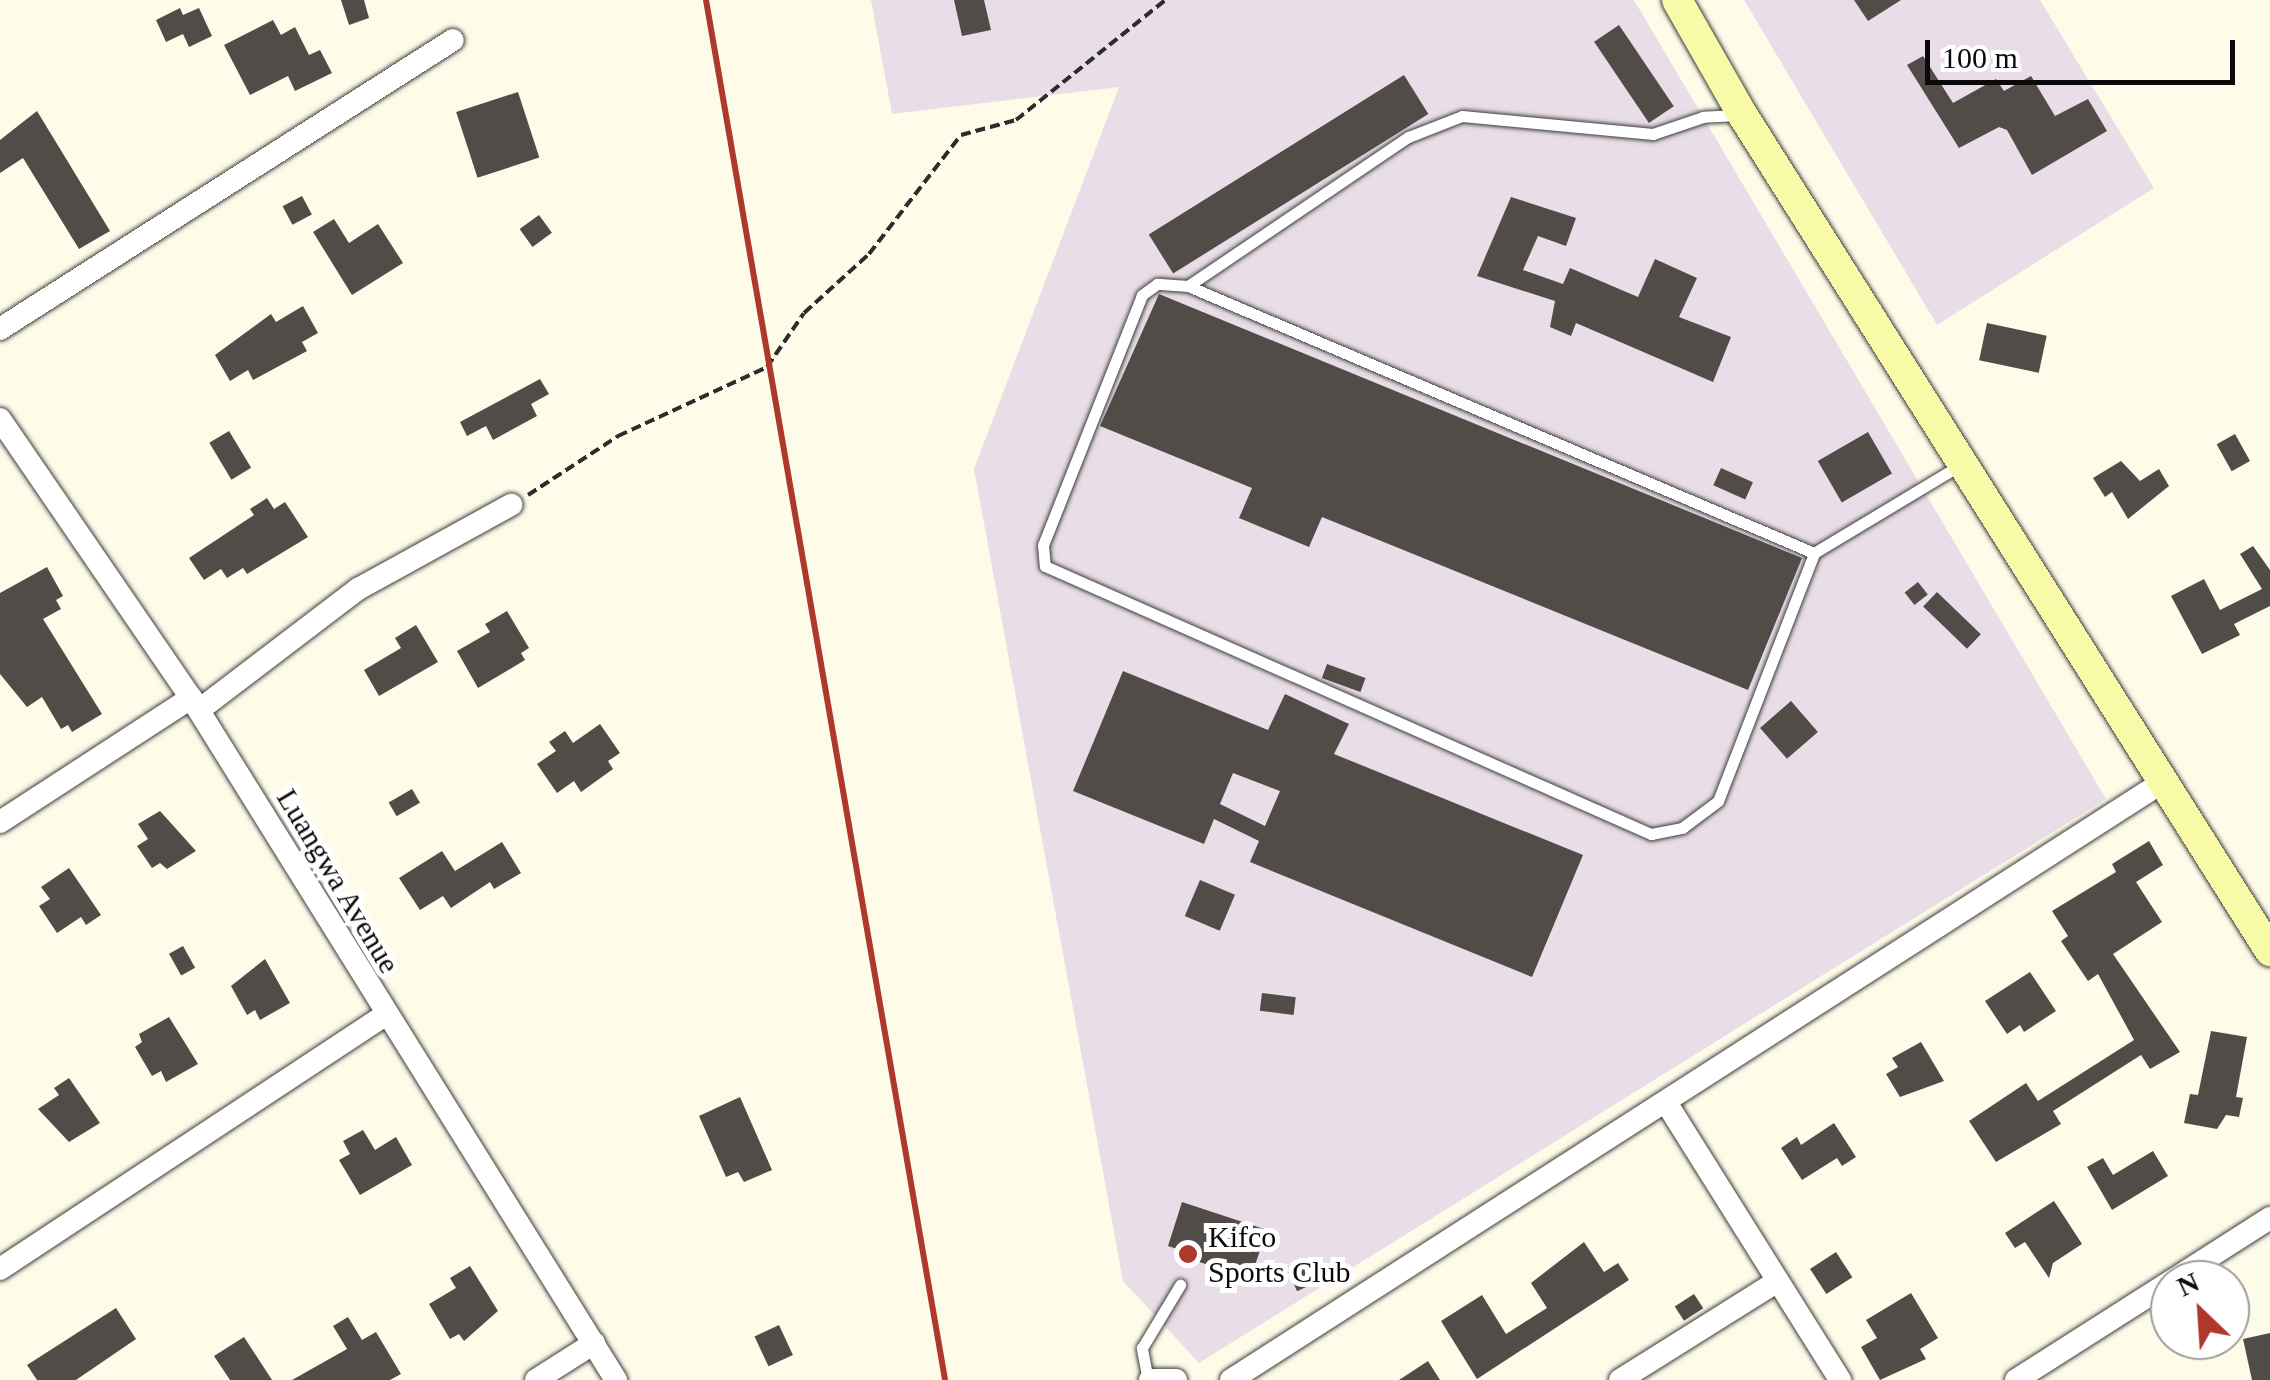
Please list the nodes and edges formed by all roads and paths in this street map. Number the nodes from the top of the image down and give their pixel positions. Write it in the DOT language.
graph roads {
  1 [pos="1166,0"];
  2 [pos="1677,0"];
  3 [pos="453,40"];
  4 [pos="1742,114"];
  5 [pos="1188,286"];
  6 [pos="0,328"];
  7 [pos="0,419"];
  8 [pos="1966,462"];
  9 [pos="510,505"];
  10 [pos="1814,553"];
  11 [pos="195,704"];
  12 [pos="2163,782"];
  13 [pos="0,822"];
  14 [pos="2270,951"];
  15 [pos="385,1016"];
  16 [pos="1666,1104"];
  17 [pos="2270,1218"];
  18 [pos="2204,1260"];
  19 [pos="0,1269"];
  20 [pos="1778,1281"];
  21 [pos="1180,1285"];
  22 [pos="2150,1294"];
  23 [pos="594,1344"];
  24 [pos="536,1380"];
  25 [pos="616,1380"];
  26 [pos="1149,1380"];
  27 [pos="1176,1380"];
  28 [pos="1232,1380"];
  29 [pos="1620,1380"];
  30 [pos="1840,1380"];
  31 [pos="2016,1380"];
  1 -- 9 [label="path"];
  2 -- 4 [label="main road"];
  3 -- 6 [label="street"];
  4 -- 5 [label="lane"];
  4 -- 8 [label="main road"];
  5 -- 10 [label="lane"];
  5 -- 10 [label="lane"];
  7 -- 11 [label="street, Luangwa Avenue"];
  8 -- 10 [label="lane"];
  8 -- 12 [label="main road"];
  9 -- 11 [label="street"];
  11 -- 13 [label="street"];
  11 -- 15 [label="street, Luangwa Avenue"];
  12 -- 14 [label="main road"];
  12 -- 16 [label="street"];
  15 -- 19 [label="street"];
  15 -- 23 [label="street, Luangwa Avenue"];
  16 -- 20 [label="street"];
  16 -- 28 [label="street"];
  17 -- 18 [label="street"];
  20 -- 29 [label="street"];
  20 -- 30 [label="street"];
  21 -- 26 [label="lane"];
  22 -- 31 [label="street"];
  23 -- 24 [label="street"];
  23 -- 25 [label="street, Luangwa Avenue"];
  26 -- 27 [label="street"];
}
